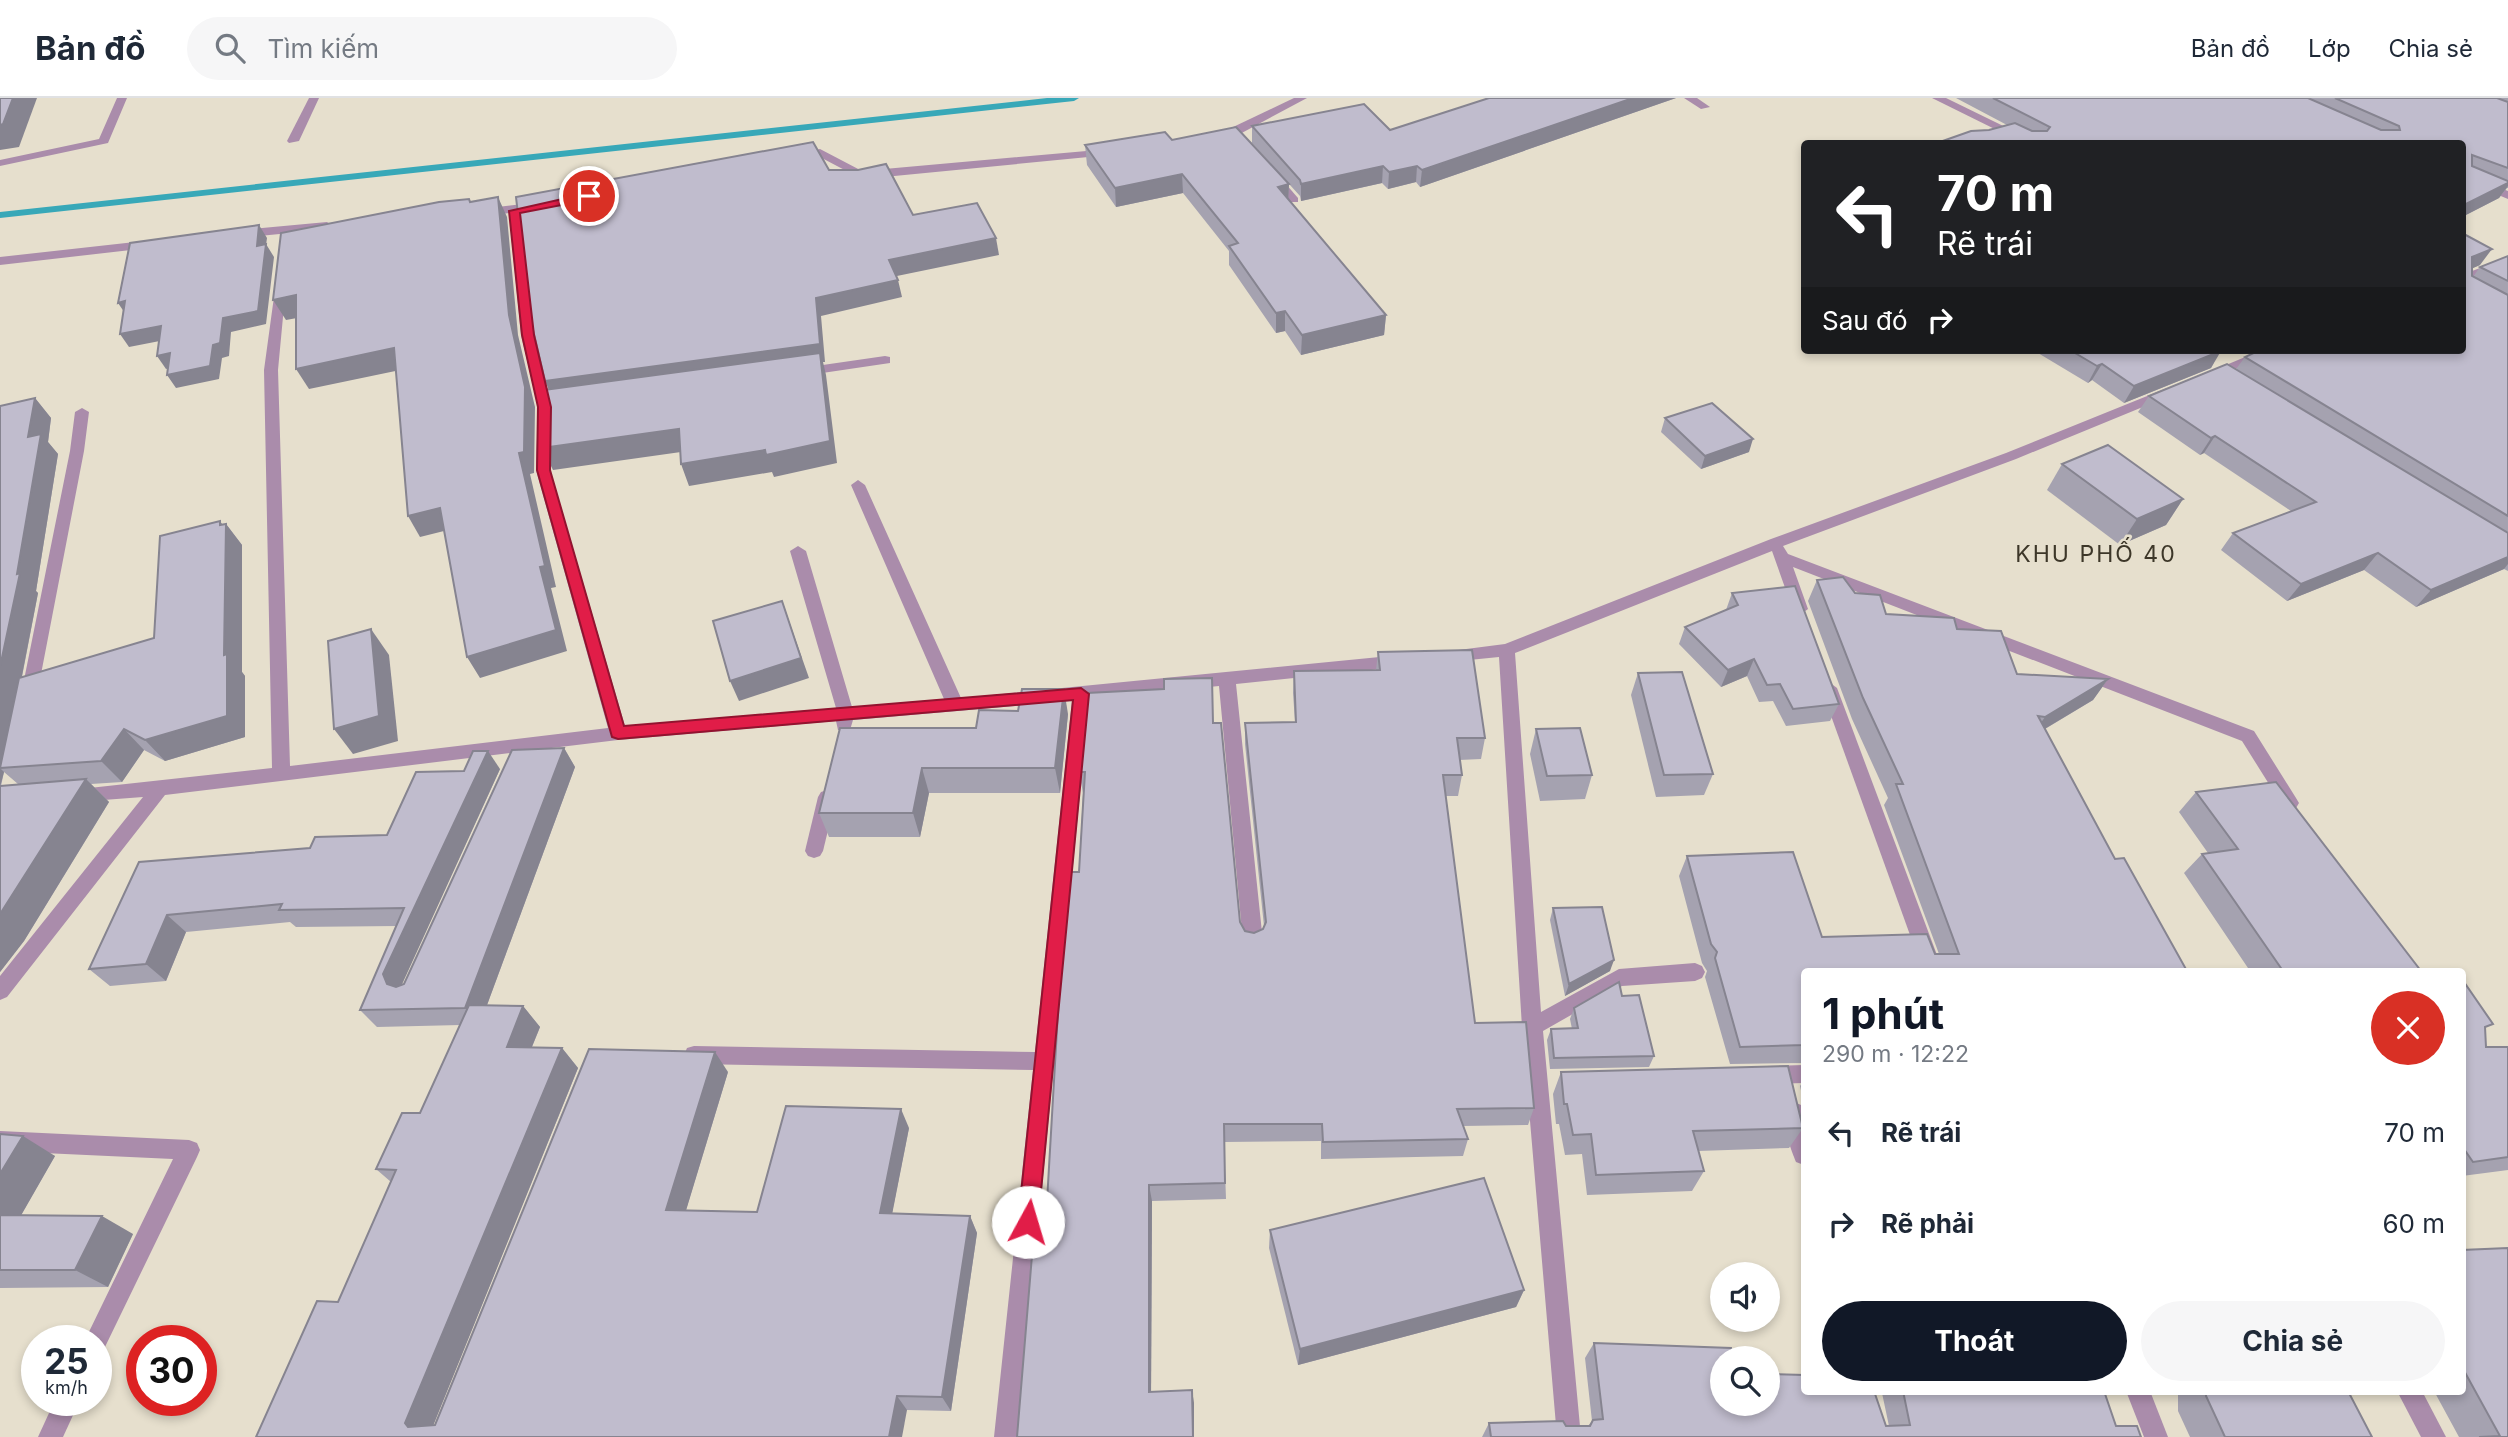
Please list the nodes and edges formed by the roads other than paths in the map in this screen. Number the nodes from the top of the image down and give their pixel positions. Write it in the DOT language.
graph roads {
  1 [pos="122,98"];
  2 [pos="314,98"];
  3 [pos="1302,98"];
  4 [pos="1689,98"];
  5 [pos="1937,98"];
  6 [pos="1704,107"];
  7 [pos="2009,131"];
  8 [pos="1989,138"];
  9 [pos="2027,140"];
  10 [pos="293,141"];
  11 [pos="1205,141"];
  12 [pos="1122,151"];
  13 [pos="785,159"];
  14 [pos="0,163"];
  15 [pos="1269,171"];
  16 [pos="2466,178"];
  17 [pos="2508,195"];
  18 [pos="1294,200"];
  19 [pos="554,203"];
  20 [pos="515,211"];
  21 [pos="474,214"];
  22 [pos="340,225"];
  23 [pos="232,235"];
  24 [pos="164,243"];
  25 [pos="0,261"];
  26 [pos="2508,261"];
  27 [pos="282,268"];
  28 [pos="2466,277"];
  29 [pos="2266,354"];
  30 [pos="885,360"];
  31 [pos="790,373"];
  32 [pos="82,412"];
  33 [pos="858,485"];
  34 [pos="1779,550"];
  35 [pos="798,551"];
  36 [pos="1805,622"];
  37 [pos="1507,650"];
  38 [pos="1824,674"];
  39 [pos="1227,679"];
  40 [pos="1081,694"];
  41 [pos="955,704"];
  42 [pos="27,705"];
  43 [pos="846,714"];
  44 [pos="618,733"];
  45 [pos="841,739"];
  46 [pos="523,744"];
  47 [pos="512,769"];
  48 [pos="281,774"];
  49 [pos="832,776"];
  50 [pos="160,789"];
  51 [pos="65,796"];
  52 [pos="2298,816"];
  53 [pos="814,851"];
  54 [pos="1253,942"];
  55 [pos="1932,968"];
  56 [pos="1695,972"];
  57 [pos="0,991"];
  58 [pos="1532,1027"];
  59 [pos="671,1055"];
  60 [pos="1044,1061"];
  61 [pos="1794,1075"];
  62 [pos="1743,1076"];
  63 [pos="1801,1131"];
  64 [pos="0,1141"];
  65 [pos="104,1325"];
  66 [pos="2140,1395"];
  67 [pos="2411,1395"];
  68 [pos="60,1416"];
  69 [pos="50,1437"];
  70 [pos="1006,1437"];
  71 [pos="1569,1437"];
  72 [pos="2156,1437"];
  73 [pos="2434,1437"];
  1 -- 14 [label="street"];
  2 -- 10 [label="street"];
  3 -- 11 [label="street"];
  4 -- 6 [label="street"];
  5 -- 7 [label="street"];
  7 -- 8 [label="street"];
  7 -- 9 [label="street"];
  12 -- 13 [label="street"];
  15 -- 18 [label="street"];
  16 -- 17 [label="street"];
  19 -- 20 [label="street"];
  20 -- 21 [label="street"];
  20 -- 44 [label="street"];
  22 -- 23 [label="street"];
  24 -- 25 [label="street"];
  26 -- 28 [label="street"];
  27 -- 48 [label="street"];
  29 -- 34 [label="street"];
  30 -- 31 [label="street"];
  32 -- 42 [label="street"];
  33 -- 41 [label="street"];
  34 -- 36 [label="street"];
  34 -- 37 [label="street"];
  34 -- 52 [label="street"];
  35 -- 43 [label="street"];
  37 -- 39 [label="street"];
  37 -- 58 [label="street"];
  38 -- 55 [label="street"];
  39 -- 40 [label="street"];
  39 -- 54 [label="street"];
  40 -- 41 [label="street"];
  40 -- 60 [label="street"];
  41 -- 43 [label="street"];
  43 -- 44 [label="street"];
  43 -- 45 [label="street"];
  44 -- 46 [label="street"];
  46 -- 47 [label="street"];
  46 -- 48 [label="street"];
  48 -- 50 [label="street"];
  49 -- 53 [label="street"];
  50 -- 51 [label="street"];
  50 -- 57 [label="street"];
  56 -- 58 [label="street"];
  58 -- 71 [label="street"];
  59 -- 60 [label="street"];
  60 -- 70 [label="street"];
  61 -- 62 [label="street"];
  61 -- 63 [label="street"];
  64 -- 65 [label="street"];
  66 -- 72 [label="street"];
  67 -- 73 [label="street"];
  68 -- 69 [label="street"];
}
